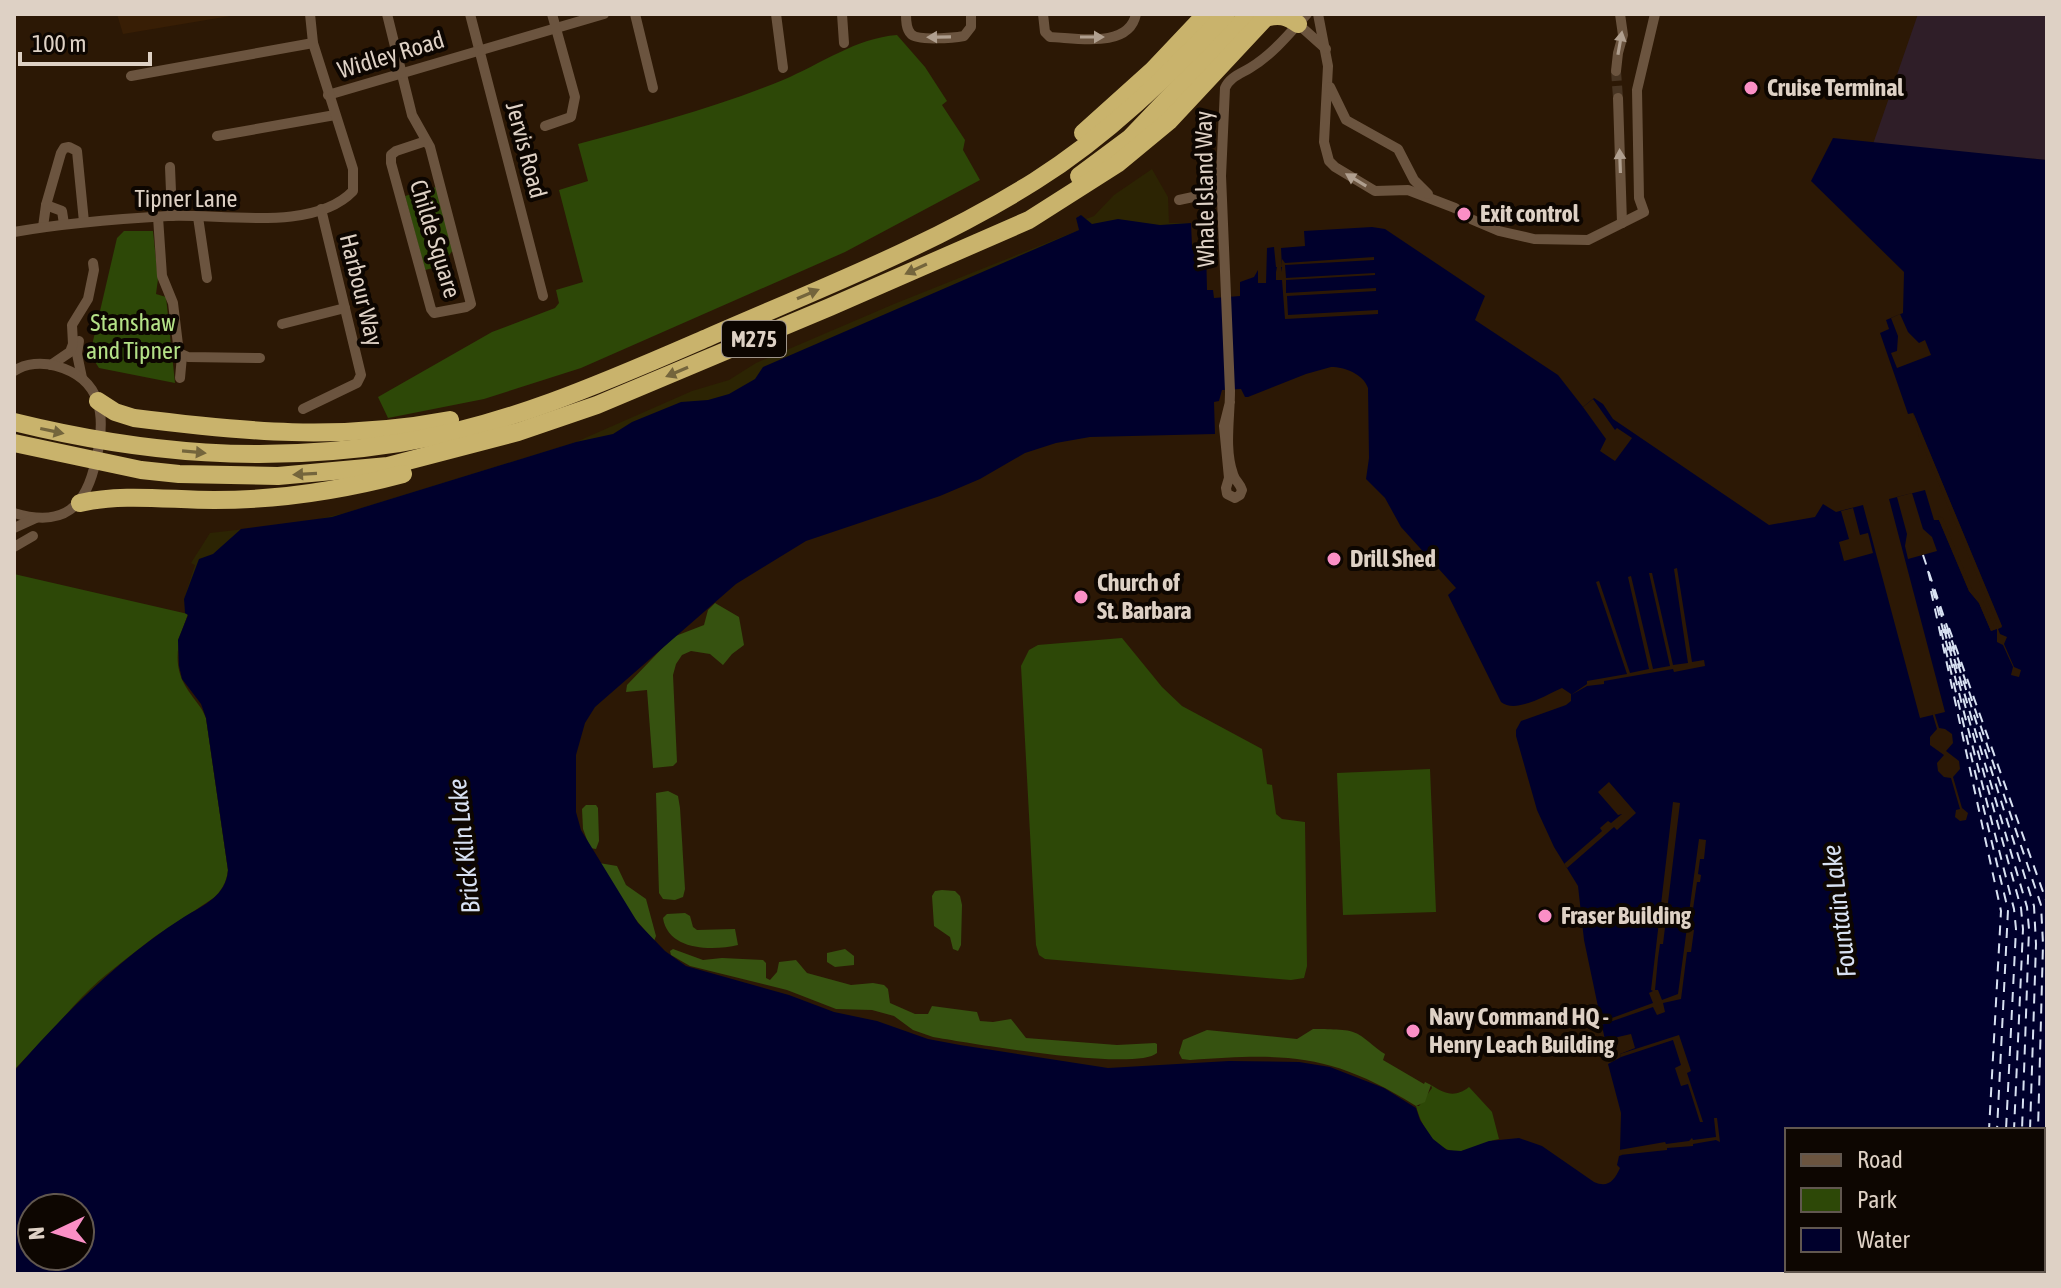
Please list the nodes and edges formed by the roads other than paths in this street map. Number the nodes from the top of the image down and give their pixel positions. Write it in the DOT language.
graph roads {
  1 [pos="310,14"];
  2 [pos="387,14"];
  3 [pos="470,14"];
  4 [pos="552,14"];
  5 [pos="604,14"];
  6 [pos="635,14"];
  7 [pos="776,14"];
  8 [pos="842,14"];
  9 [pos="906,14"];
  10 [pos="971,14"];
  11 [pos="1043,14"];
  12 [pos="1136,14"];
  13 [pos="1206,14"];
  14 [pos="1226,14"];
  15 [pos="1318,14"];
  16 [pos="1620,14"];
  17 [pos="1648,14"];
  18 [pos="1655,14"];
  19 [pos="1261,15"];
  20 [pos="1303,19"];
  21 [pos="555,28"];
  22 [pos="1650,40"];
  23 [pos="313,43"];
  24 [pos="844,43"];
  25 [pos="1326,49"];
  26 [pos="479,50"];
  27 [pos="783,68"];
  28 [pos="1616,71"];
  29 [pos="401,73"];
  30 [pos="131,76"];
  31 [pos="1328,81"];
  32 [pos="653,88"];
  33 [pos="328,95"];
  34 [pos="1618,98"];
  35 [pos="574,109"];
  36 [pos="335,115"];
  37 [pos="577,123"];
  38 [pos="545,126"];
  39 [pos="217,136"];
  40 [pos="426,141"];
  41 [pos="167,173"];
  42 [pos="1221,191"];
  43 [pos="1432,197"];
  44 [pos="1179,200"];
  45 [pos="46,205"];
  46 [pos="1455,208"];
  47 [pos="321,209"];
  48 [pos="172,216"];
  49 [pos="158,217"];
  50 [pos="198,217"];
  51 [pos="973,217"];
  52 [pos="1473,220"];
  53 [pos="84,222"];
  54 [pos="1622,223"];
  55 [pos="64,224"];
  56 [pos="43,227"];
  57 [pos="14,232"];
  58 [pos="93,263"];
  59 [pos="207,278"];
  60 [pos="543,296"];
  61 [pos="345,308"];
  62 [pos="76,320"];
  63 [pos="287,320"];
  64 [pos="252,355"];
  65 [pos="182,356"];
  66 [pos="50,365"];
  67 [pos="14,371"];
  68 [pos="82,378"];
  69 [pos="180,378"];
  70 [pos="555,400"];
  71 [pos="98,401"];
  72 [pos="1230,402"];
  73 [pos="303,409"];
  74 [pos="14,422"];
  75 [pos="518,432"];
  76 [pos="14,443"];
  77 [pos="80,503"];
  78 [pos="14,513"];
  79 [pos="36,518"];
  80 [pos="14,528"];
  81 [pos="33,536"];
  82 [pos="14,547"];
  1 -- 23 [label="street"];
  2 -- 29 [label="street, Childe Square"];
  3 -- 26 [label="street, Jervis Road"];
  4 -- 21 [label="street"];
  5 -- 21 [label="street, Widley Road"];
  6 -- 32 [label="street"];
  7 -- 27 [label="street"];
  8 -- 24 [label="street"];
  10 -- 9 [label="street, one-way"];
  11 -- 12 [label="street, one-way"];
  13 -- 51 [label="highway, M275"];
  14 -- 51 [label="highway, M275"];
  15 -- 25 [label="street"];
  28 -- 16 [label="street, one-way"];
  17 -- 22 [label="street"];
  18 -- 22 [label="street"];
  19 -- 20 [label="highway, M275"];
  19 -- 75 [label="highway, M275, one-way"];
  20 -- 25 [label="street"];
  20 -- 42 [label="street, Whale Island Way"];
  21 -- 26 [label="street, Widley Road"];
  21 -- 35 [label="street"];
  22 -- 54 [label="street"];
  23 -- 30 [label="street"];
  23 -- 33 [label="street"];
  25 -- 31 [label="street"];
  26 -- 29 [label="street, Widley Road"];
  26 -- 60 [label="street, Jervis Road"];
  29 -- 33 [label="street, Widley Road"];
  29 -- 40 [label="street, Childe Square"];
  31 -- 43 [label="street"];
  43 -- 31 [label="street, one-way"];
  33 -- 36 [label="street"];
  54 -- 34 [label="street, one-way"];
  35 -- 37 [label="street"];
  35 -- 38 [label="street"];
  36 -- 39 [label="street"];
  36 -- 47 [label="street, Tipner Lane"];
  40 -- 40 [label="street, Childe Square"];
  41 -- 48 [label="street"];
  42 -- 44 [label="street"];
  42 -- 72 [label="street, Whale Island Way"];
  43 -- 46 [label="street"];
  45 -- 53 [label="street"];
  45 -- 55 [label="street"];
  45 -- 56 [label="street"];
  47 -- 50 [label="street, Tipner Lane"];
  47 -- 61 [label="street, Harbour Way"];
  48 -- 49 [label="street, Tipner Lane"];
  48 -- 50 [label="street, Tipner Lane"];
  49 -- 53 [label="street, Tipner Lane"];
  49 -- 65 [label="street"];
  50 -- 59 [label="street"];
  70 -- 51 [label="highway, M275, one-way"];
  52 -- 54 [label="street"];
  53 -- 55 [label="street, Tipner Lane"];
  55 -- 56 [label="street, Tipner Lane"];
  56 -- 57 [label="street, Tipner Lane"];
  58 -- 62 [label="street"];
  61 -- 63 [label="street"];
  61 -- 73 [label="street, Harbour Way"];
  62 -- 66 [label="street"];
  62 -- 68 [label="street"];
  64 -- 65 [label="street"];
  65 -- 69 [label="street"];
  66 -- 67 [label="street"];
  66 -- 68 [label="street"];
  68 -- 71 [label="street"];
  70 -- 71 [label="highway, M275"];
  74 -- 70 [label="highway, M275, one-way"];
  71 -- 77 [label="street"];
  72 -- 72 [label="street"];
  75 -- 76 [label="highway, M275, one-way"];
  75 -- 77 [label="highway, M275"];
  77 -- 79 [label="street"];
  78 -- 79 [label="street"];
  79 -- 80 [label="street"];
  81 -- 82 [label="street"];
}
